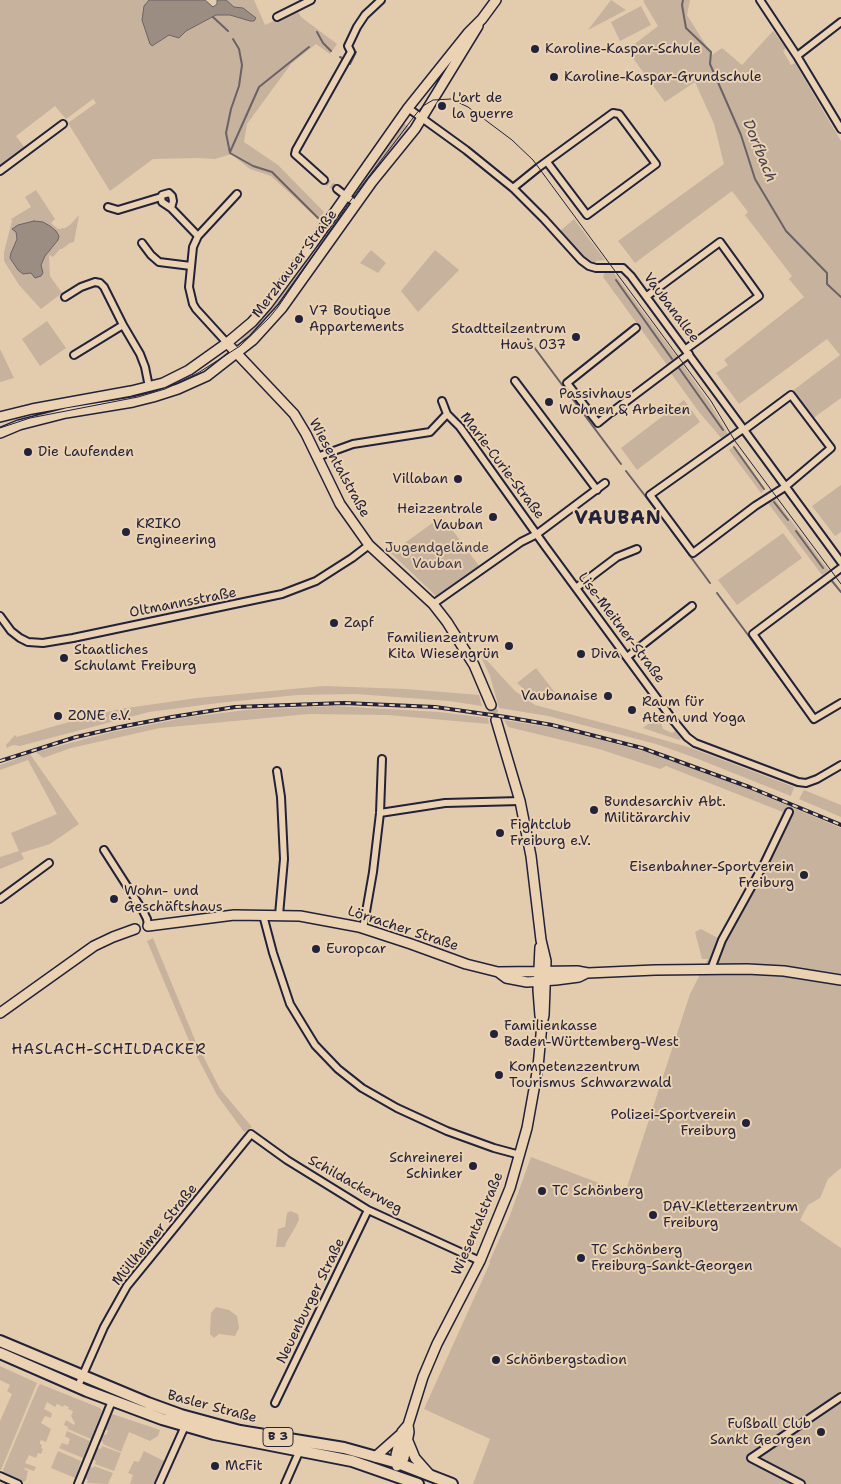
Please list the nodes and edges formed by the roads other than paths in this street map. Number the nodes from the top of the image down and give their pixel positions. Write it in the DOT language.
graph roads {
  1 [pos="311,0"];
  2 [pos="381,0"];
  3 [pos="496,0"];
  4 [pos="760,0"];
  5 [pos="277,17"];
  6 [pos="482,19"];
  7 [pos="841,22"];
  8 [pos="797,56"];
  9 [pos="446,61"];
  10 [pos="446,79"];
  11 [pos="408,108"];
  12 [pos="422,118"];
  13 [pos="63,124"];
  14 [pos="841,129"];
  15 [pos="547,162"];
  16 [pos="0,170"];
  17 [pos="324,180"];
  18 [pos="512,188"];
  19 [pos="336,189"];
  20 [pos="365,193"];
  21 [pos="237,194"];
  22 [pos="161,197"];
  23 [pos="348,198"];
  24 [pos="108,207"];
  25 [pos="171,208"];
  26 [pos="349,216"];
  27 [pos="198,236"];
  28 [pos="142,243"];
  29 [pos="191,266"];
  30 [pos="647,296"];
  31 [pos="65,297"];
  32 [pos="123,326"];
  33 [pos="636,328"];
  34 [pos="237,335"];
  35 [pos="227,344"];
  36 [pos="235,352"];
  37 [pos="688,352"];
  38 [pos="74,355"];
  39 [pos="516,381"];
  40 [pos="150,387"];
  41 [pos="442,401"];
  42 [pos="447,414"];
  43 [pos="0,418"];
  44 [pos="743,430"];
  45 [pos="0,433"];
  46 [pos="317,456"];
  47 [pos="605,483"];
  48 [pos="785,487"];
  49 [pos="597,490"];
  50 [pos="536,534"];
  51 [pos="369,545"];
  52 [pos="637,549"];
  53 [pos="841,562"];
  54 [pos="841,568"];
  55 [pos="576,588"];
  56 [pos="433,604"];
  57 [pos="692,606"];
  58 [pos="0,616"];
  59 [pos="627,656"];
  60 [pos="841,703"];
  61 [pos="491,706"];
  62 [pos="496,720"];
  63 [pos="382,759"];
  64 [pos="841,765"];
  65 [pos="277,771"];
  66 [pos="520,802"];
  67 [pos="789,812"];
  68 [pos="380,813"];
  69 [pos="104,850"];
  70 [pos="49,862"];
  71 [pos="0,899"];
  72 [pos="263,915"];
  73 [pos="279,915"];
  74 [pos="148,926"];
  75 [pos="363,928"];
  76 [pos="136,929"];
  77 [pos="711,969"];
  78 [pos="542,976"];
  79 [pos="841,980"];
  80 [pos="0,1013"];
  81 [pos="251,1134"];
  82 [pos="520,1155"];
  83 [pos="368,1210"];
  84 [pos="480,1261"];
  85 [pos="0,1341"];
  86 [pos="0,1353"];
  87 [pos="82,1375"];
  88 [pos="78,1386"];
  89 [pos="841,1397"];
  90 [pos="112,1400"];
  91 [pos="275,1403"];
  92 [pos="185,1426"];
  93 [pos="405,1429"];
  94 [pos="408,1441"];
  95 [pos="300,1450"];
  96 [pos="376,1456"];
  97 [pos="398,1463"];
  98 [pos="394,1474"];
  99 [pos="430,1475"];
  100 [pos="0,1476"];
  101 [pos="18,1484"];
  102 [pos="78,1484"];
  103 [pos="159,1484"];
  104 [pos="285,1484"];
  105 [pos="418,1484"];
  106 [pos="452,1484"];
  107 [pos="802,1484"];
  1 -- 5 [label="street"];
  2 -- 17 [label="street"];
  3 -- 6 [label="main road, Merzhauser Straße"];
  4 -- 8 [label="street"];
  6 -- 9 [label="main road, Merzhauser Straße"];
  6 -- 10 [label="main road, Merzhauser Straße"];
  7 -- 8 [label="street"];
  8 -- 14 [label="street"];
  9 -- 10 [label="main road"];
  9 -- 11 [label="main road, Merzhauser Straße"];
  10 -- 12 [label="main road, Merzhauser Straße"];
  11 -- 12 [label="street, Vaubanallee"];
  11 -- 23 [label="main road, Merzhauser Straße"];
  12 -- 18 [label="street, Vaubanallee"];
  12 -- 20 [label="main road, Merzhauser Straße"];
  13 -- 16 [label="street"];
  15 -- 15 [label="street"];
  15 -- 18 [label="street"];
  18 -- 30 [label="street, Vaubanallee"];
  19 -- 23 [label="street"];
  20 -- 23 [label="main road"];
  20 -- 26 [label="main road, Merzhauser Straße"];
  21 -- 27 [label="street"];
  22 -- 24 [label="street"];
  22 -- 25 [label="street"];
  22 -- 25 [label="street"];
  23 -- 26 [label="main road"];
  23 -- 34 [label="main road, Merzhauser Straße"];
  25 -- 27 [label="street"];
  26 -- 36 [label="main road, Merzhauser Straße"];
  27 -- 29 [label="street"];
  28 -- 29 [label="street"];
  29 -- 35 [label="street"];
  30 -- 37 [label="street, Vaubanallee"];
  30 -- 37 [label="street"];
  31 -- 32 [label="street"];
  32 -- 38 [label="street"];
  32 -- 40 [label="street"];
  33 -- 37 [label="street"];
  34 -- 35 [label="main road, Merzhauser Straße"];
  34 -- 36 [label="main road"];
  35 -- 36 [label="main road, Wiesentalstraße"];
  35 -- 40 [label="main road, Merzhauser Straße"];
  36 -- 45 [label="main road, Merzhauser Straße"];
  36 -- 46 [label="main road, Wiesentalstraße"];
  37 -- 44 [label="street, Vaubanallee"];
  39 -- 49 [label="street"];
  40 -- 43 [label="main road, Merzhauser Straße"];
  41 -- 42 [label="street, Marie-Curie-Straße"];
  42 -- 46 [label="street, Marie-Curie-Straße"];
  42 -- 50 [label="street, Marie-Curie-Straße"];
  44 -- 48 [label="street, Vaubanallee"];
  44 -- 48 [label="street"];
  44 -- 48 [label="street"];
  46 -- 51 [label="main road, Wiesentalstraße"];
  47 -- 49 [label="street"];
  48 -- 53 [label="street, Vaubanallee"];
  49 -- 50 [label="street"];
  50 -- 55 [label="street, Lise-Meitner-Straße"];
  50 -- 56 [label="street"];
  51 -- 56 [label="main road, Wiesentalstraße"];
  51 -- 58 [label="street, Oltmannsstraße"];
  52 -- 55 [label="street"];
  54 -- 60 [label="street"];
  55 -- 59 [label="street, Lise-Meitner-Straße"];
  56 -- 61 [label="main road, Wiesentalstraße"];
  57 -- 59 [label="street"];
  59 -- 64 [label="street, Lise-Meitner-Straße"];
  62 -- 66 [label="main road, Wiesentalstraße"];
  63 -- 68 [label="street"];
  65 -- 73 [label="street"];
  66 -- 68 [label="street"];
  66 -- 78 [label="main road, Wiesentalstraße"];
  67 -- 77 [label="street"];
  68 -- 75 [label="street"];
  69 -- 74 [label="street"];
  70 -- 71 [label="street"];
  72 -- 73 [label="main road, Lörracher Straße"];
  72 -- 74 [label="main road, Lörracher Straße"];
  72 -- 82 [label="street"];
  73 -- 75 [label="main road, Lörracher Straße"];
  75 -- 78 [label="main road, Lörracher Straße"];
  76 -- 80 [label="main road"];
  77 -- 78 [label="main road, Lörracher Straße"];
  77 -- 79 [label="main road, Lörracher Straße"];
  78 -- 82 [label="main road, Wiesentalstraße"];
  81 -- 83 [label="street, Schildackerweg"];
  81 -- 87 [label="street, Müllheimer Straße"];
  82 -- 84 [label="main road, Wiesentalstraße"];
  83 -- 84 [label="street, Schildackerweg"];
  83 -- 91 [label="street, Neuenburger Straße"];
  84 -- 93 [label="main road, Wiesentalstraße"];
  85 -- 87 [label="main road, Basler Straße / B 3"];
  86 -- 88 [label="main road, Basler Straße / B 3"];
  87 -- 88 [label="street, Müllheimer Straße"];
  87 -- 96 [label="main road, Basler Straße / B 3"];
  88 -- 90 [label="main road, Basler Straße / B 3"];
  89 -- 107 [label="street"];
  90 -- 92 [label="main road, Basler Straße / B 3"];
  90 -- 102 [label="street"];
  92 -- 95 [label="main road, Basler Straße / B 3"];
  92 -- 103 [label="street"];
  93 -- 94 [label="main road, Wiesentalstraße"];
  93 -- 96 [label="main road"];
  93 -- 97 [label="main road, Wiesentalstraße"];
  94 -- 97 [label="main road, Wiesentalstraße"];
  94 -- 99 [label="main road"];
  95 -- 98 [label="main road, Basler Straße / B 3"];
  95 -- 104 [label="street"];
  96 -- 97 [label="main road, Basler Straße / B 3"];
  97 -- 98 [label="main road, Wiesentalstraße"];
  97 -- 99 [label="main road, Basler Straße / B 3"];
  98 -- 105 [label="main road, Basler Straße / B 3"];
  99 -- 106 [label="main road, Basler Straße / B 3"];
  100 -- 101 [label="street"];
}
